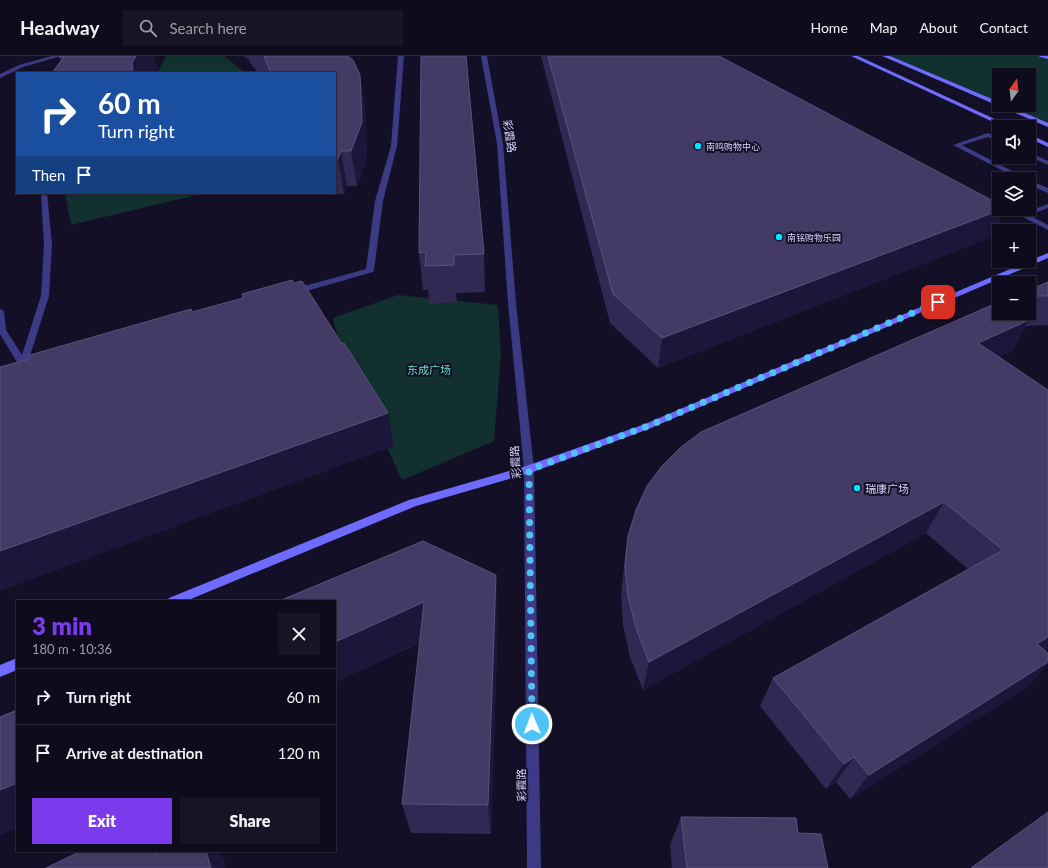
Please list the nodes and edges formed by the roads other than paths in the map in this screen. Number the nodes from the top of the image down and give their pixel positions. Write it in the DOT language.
graph roads {
  1 [pos="58,56"];
  2 [pos="401,56"];
  3 [pos="484,56"];
  4 [pos="854,56"];
  5 [pos="885,56"];
  6 [pos="1042,56"];
  7 [pos="1048,57"];
  8 [pos="0,76"];
  9 [pos="995,120"];
  10 [pos="1048,125"];
  11 [pos="992,137"];
  12 [pos="1036,139"];
  13 [pos="1048,144"];
  14 [pos="1036,157"];
  15 [pos="992,163"];
  16 [pos="1048,163"];
  17 [pos="994,164"];
  18 [pos="1010,172"];
  19 [pos="1036,185"];
  20 [pos="1048,191"];
  21 [pos="44,194"];
  22 [pos="1048,206"];
  23 [pos="1048,228"];
  24 [pos="1048,255"];
  25 [pos="285,294"];
  26 [pos="0,311"];
  27 [pos="529,470"];
  28 [pos="174,600"];
  29 [pos="16,664"];
  30 [pos="0,671"];
  31 [pos="534,868"];
  1 -- 8 [label="street"];
  2 -- 25 [label="street"];
  3 -- 27 [label="street, 彩霞路"];
  4 -- 9 [label="street"];
  5 -- 10 [label="street"];
  6 -- 7 [label="street"];
  11 -- 15 [label="street"];
  12 -- 13 [label="street"];
  14 -- 16 [label="street"];
  17 -- 18 [label="street"];
  19 -- 20 [label="street"];
  21 -- 26 [label="street"];
  22 -- 23 [label="street"];
  24 -- 27 [label="street"];
  27 -- 28 [label="street"];
  27 -- 31 [label="street, 彩霞路"];
  29 -- 30 [label="street"];
}
